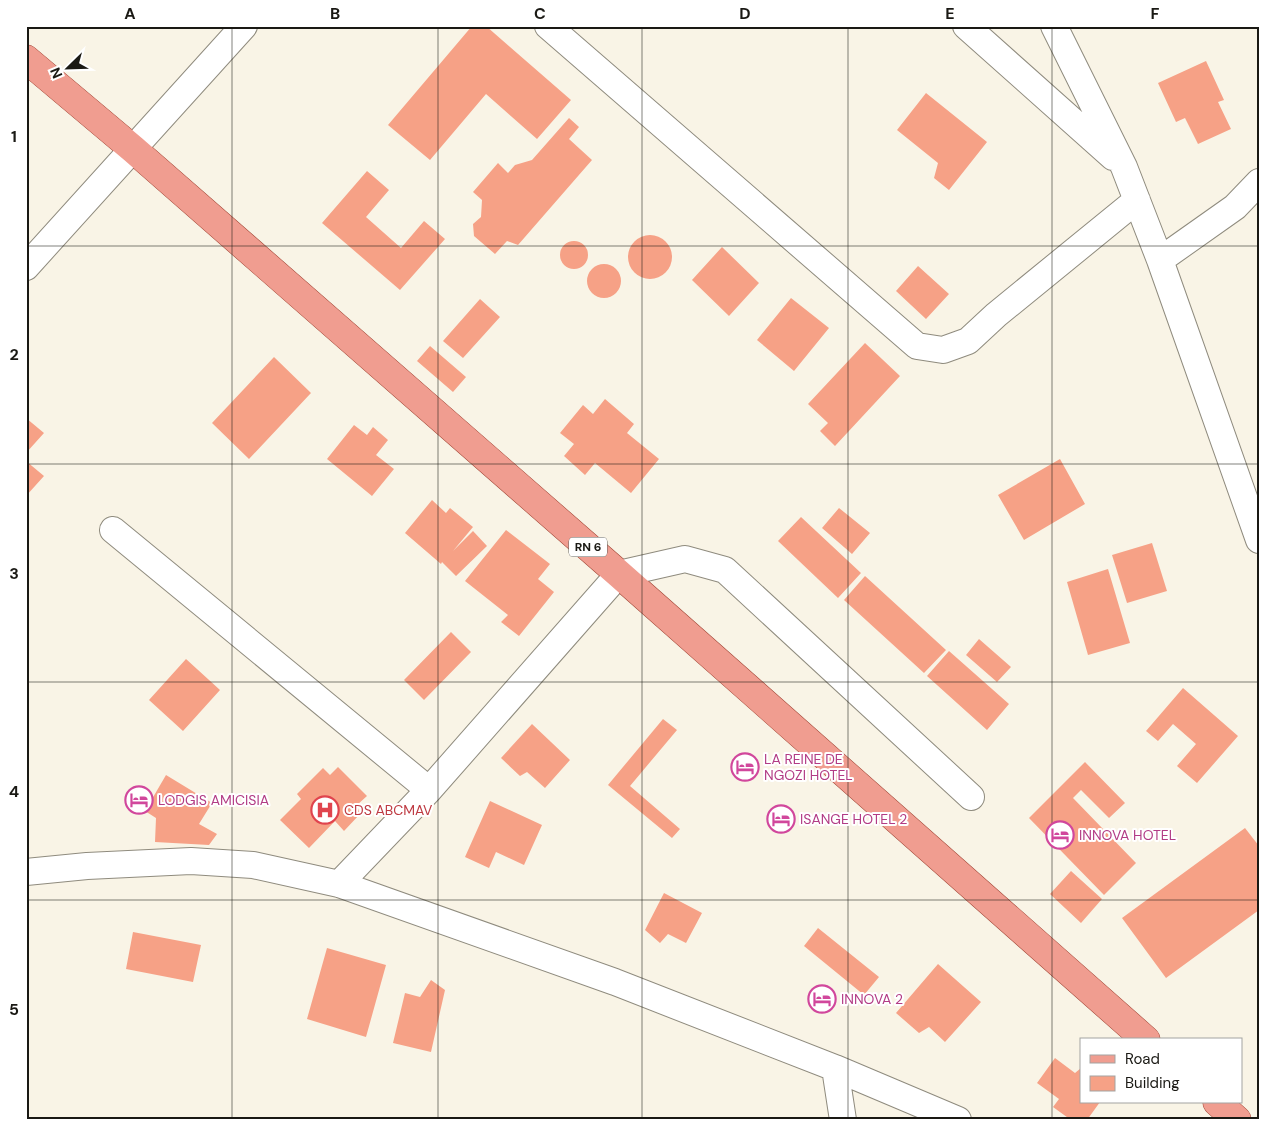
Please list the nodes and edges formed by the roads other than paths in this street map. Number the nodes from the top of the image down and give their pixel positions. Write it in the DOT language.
graph roads {
  1 [pos="244,26"];
  2 [pos="548,26"];
  3 [pos="966,26"];
  4 [pos="1054,26"];
  5 [pos="26,59"];
  6 [pos="133,149"];
  7 [pos="1124,167"];
  8 [pos="1259,182"];
  9 [pos="1137,200"];
  10 [pos="1160,260"];
  11 [pos="26,267"];
  12 [pos="113,530"];
  13 [pos="1259,540"];
  14 [pos="619,574"];
  15 [pos="428,790"];
  16 [pos="972,797"];
  17 [pos="26,872"];
  18 [pos="339,884"];
  19 [pos="1144,1038"];
  20 [pos="835,1068"];
  21 [pos="1219,1104"];
  22 [pos="843,1120"];
  23 [pos="958,1120"];
  24 [pos="1237,1120"];
  1 -- 6 [label="street"];
  2 -- 9 [label="street"];
  3 -- 7 [label="street"];
  4 -- 7 [label="street"];
  5 -- 6 [label="main road, RN 6"];
  6 -- 11 [label="street"];
  6 -- 14 [label="main road, RN 6"];
  7 -- 9 [label="street"];
  8 -- 10 [label="street"];
  9 -- 10 [label="street"];
  10 -- 13 [label="street"];
  12 -- 15 [label="street"];
  14 -- 15 [label="street"];
  14 -- 16 [label="street"];
  14 -- 19 [label="main road, RN 6"];
  15 -- 18 [label="street"];
  17 -- 18 [label="street"];
  18 -- 20 [label="street"];
  20 -- 22 [label="street"];
  20 -- 23 [label="street"];
  21 -- 24 [label="main road"];
}
